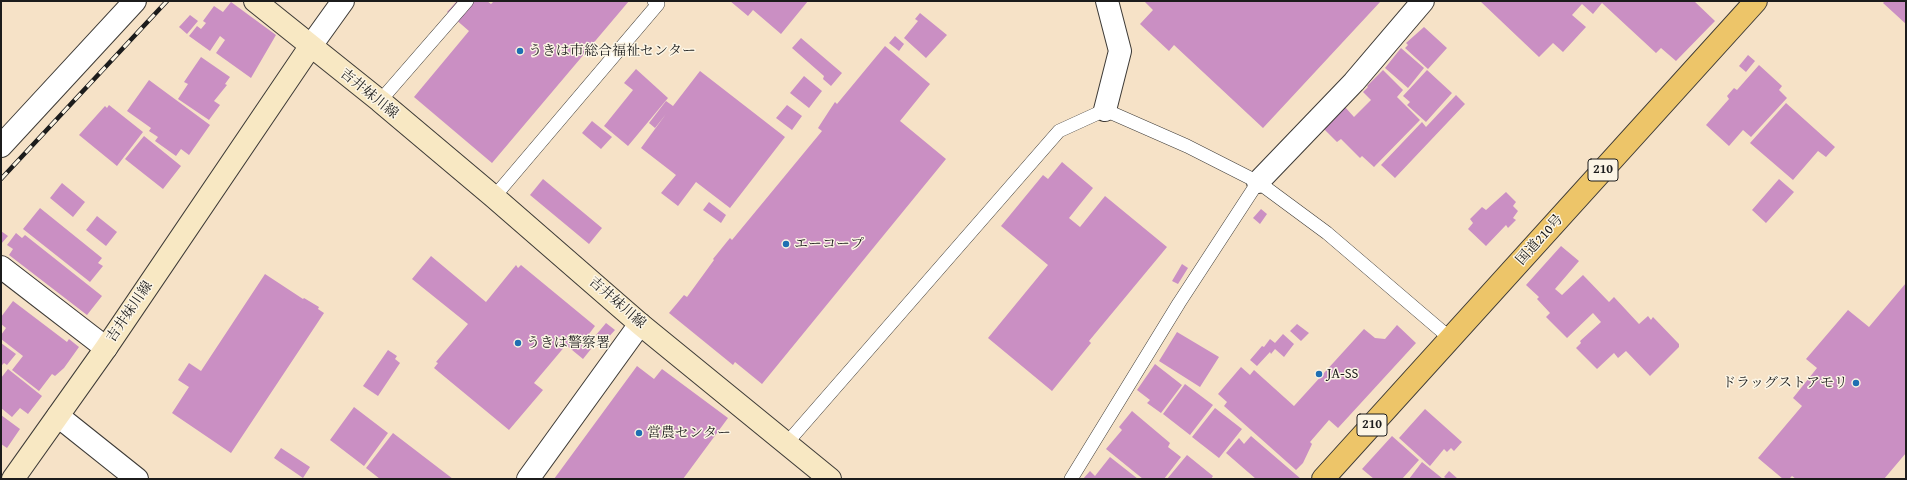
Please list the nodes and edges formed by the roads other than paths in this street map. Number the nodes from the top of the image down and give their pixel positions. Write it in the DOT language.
graph roads {
  1 [pos="135,1"];
  2 [pos="255,1"];
  3 [pos="343,1"];
  4 [pos="467,1"];
  5 [pos="654,1"];
  6 [pos="1107,1"];
  7 [pos="1423,1"];
  8 [pos="1756,1"];
  9 [pos="310,47"];
  10 [pos="380,101"];
  11 [pos="1105,110"];
  12 [pos="1,146"];
  13 [pos="1258,182"];
  14 [pos="494,197"];
  15 [pos="1,267"];
  16 [pos="640,324"];
  17 [pos="1451,339"];
  18 [pos="106,348"];
  19 [pos="58,416"];
  20 [pos="786,444"];
  21 [pos="13,479"];
  22 [pos="137,479"];
  23 [pos="528,479"];
  24 [pos="830,479"];
  25 [pos="1071,479"];
  26 [pos="1323,479"];
  1 -- 12 [label="street"];
  2 -- 9 [label="main road"];
  3 -- 9 [label="street"];
  4 -- 10 [label="lane"];
  5 -- 14 [label="lane"];
  6 -- 11 [label="street"];
  7 -- 13 [label="street"];
  8 -- 17 [label="highway, 国道210号 / 210"];
  9 -- 10 [label="main road, 吉井妹川線"];
  9 -- 18 [label="main road, 吉井妹川線"];
  10 -- 14 [label="main road, 吉井妹川線"];
  11 -- 13 [label="lane"];
  11 -- 20 [label="lane"];
  13 -- 17 [label="lane"];
  13 -- 25 [label="lane"];
  14 -- 16 [label="main road, 吉井妹川線"];
  15 -- 18 [label="street"];
  16 -- 20 [label="main road, 吉井妹川線"];
  16 -- 23 [label="street"];
  17 -- 26 [label="highway, 国道210号 / 210"];
  18 -- 19 [label="main road, 吉井妹川線"];
  19 -- 21 [label="main road, 吉井妹川線"];
  19 -- 22 [label="street"];
  20 -- 24 [label="main road, 吉井妹川線"];
}
